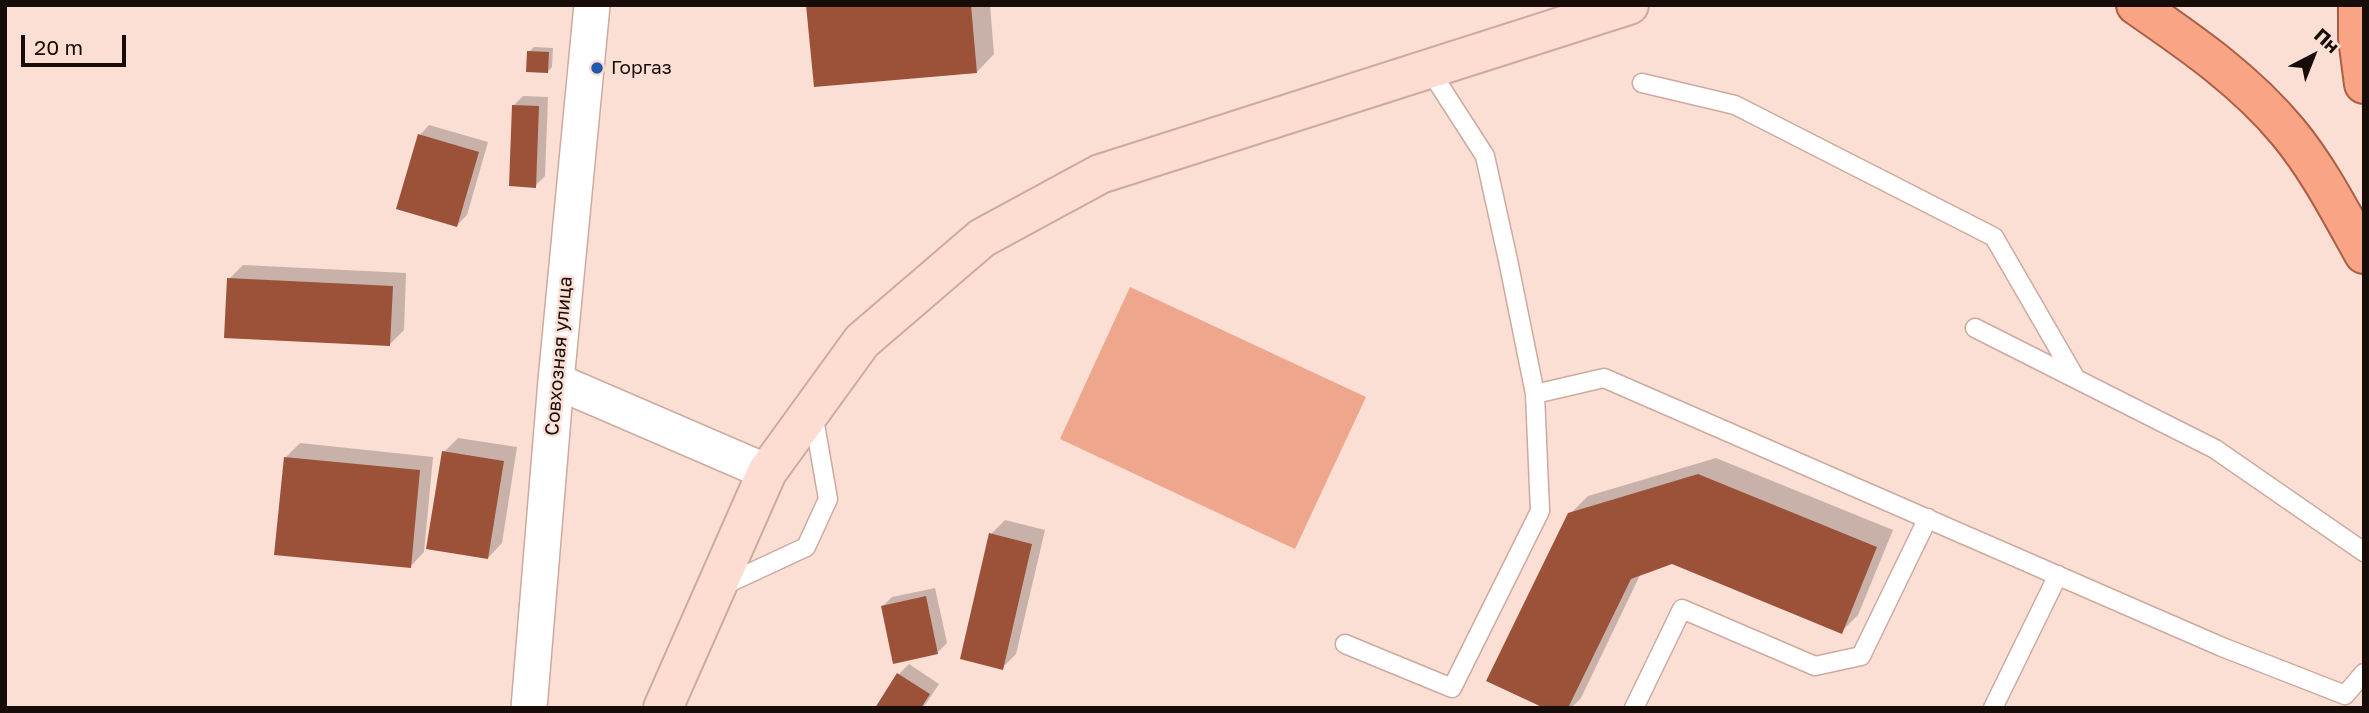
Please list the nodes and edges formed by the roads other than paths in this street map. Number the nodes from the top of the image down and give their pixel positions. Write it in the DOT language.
graph roads {
  1 [pos="592,5"];
  2 [pos="1629,5"];
  3 [pos="2136,5"];
  4 [pos="2358,5"];
  5 [pos="1429,69"];
  6 [pos="1642,83"];
  7 [pos="2364,84"];
  8 [pos="2364,254"];
  9 [pos="1975,328"];
  10 [pos="2076,379"];
  11 [pos="556,381"];
  12 [pos="1535,394"];
  13 [pos="812,410"];
  14 [pos="767,472"];
  15 [pos="1928,518"];
  16 [pos="2364,552"];
  17 [pos="2058,575"];
  18 [pos="716,589"];
  19 [pos="1345,644"];
  20 [pos="2364,673"];
  21 [pos="666,707"];
  22 [pos="529,708"];
  23 [pos="1634,708"];
  24 [pos="1993,708"];
  1 -- 11 [label="street, Совхозная улица"];
  2 -- 5 [label="main road"];
  3 -- 8 [label="highway"];
  4 -- 7 [label="highway"];
  5 -- 12 [label="lane"];
  5 -- 13 [label="main road"];
  6 -- 10 [label="lane"];
  9 -- 10 [label="lane"];
  10 -- 16 [label="lane"];
  11 -- 14 [label="street"];
  11 -- 22 [label="street, Совхозная улица"];
  12 -- 15 [label="lane"];
  12 -- 19 [label="lane"];
  13 -- 14 [label="main road"];
  13 -- 18 [label="lane"];
  14 -- 18 [label="main road"];
  15 -- 17 [label="lane"];
  15 -- 23 [label="lane"];
  17 -- 20 [label="lane"];
  17 -- 24 [label="lane"];
  18 -- 21 [label="main road"];
}
